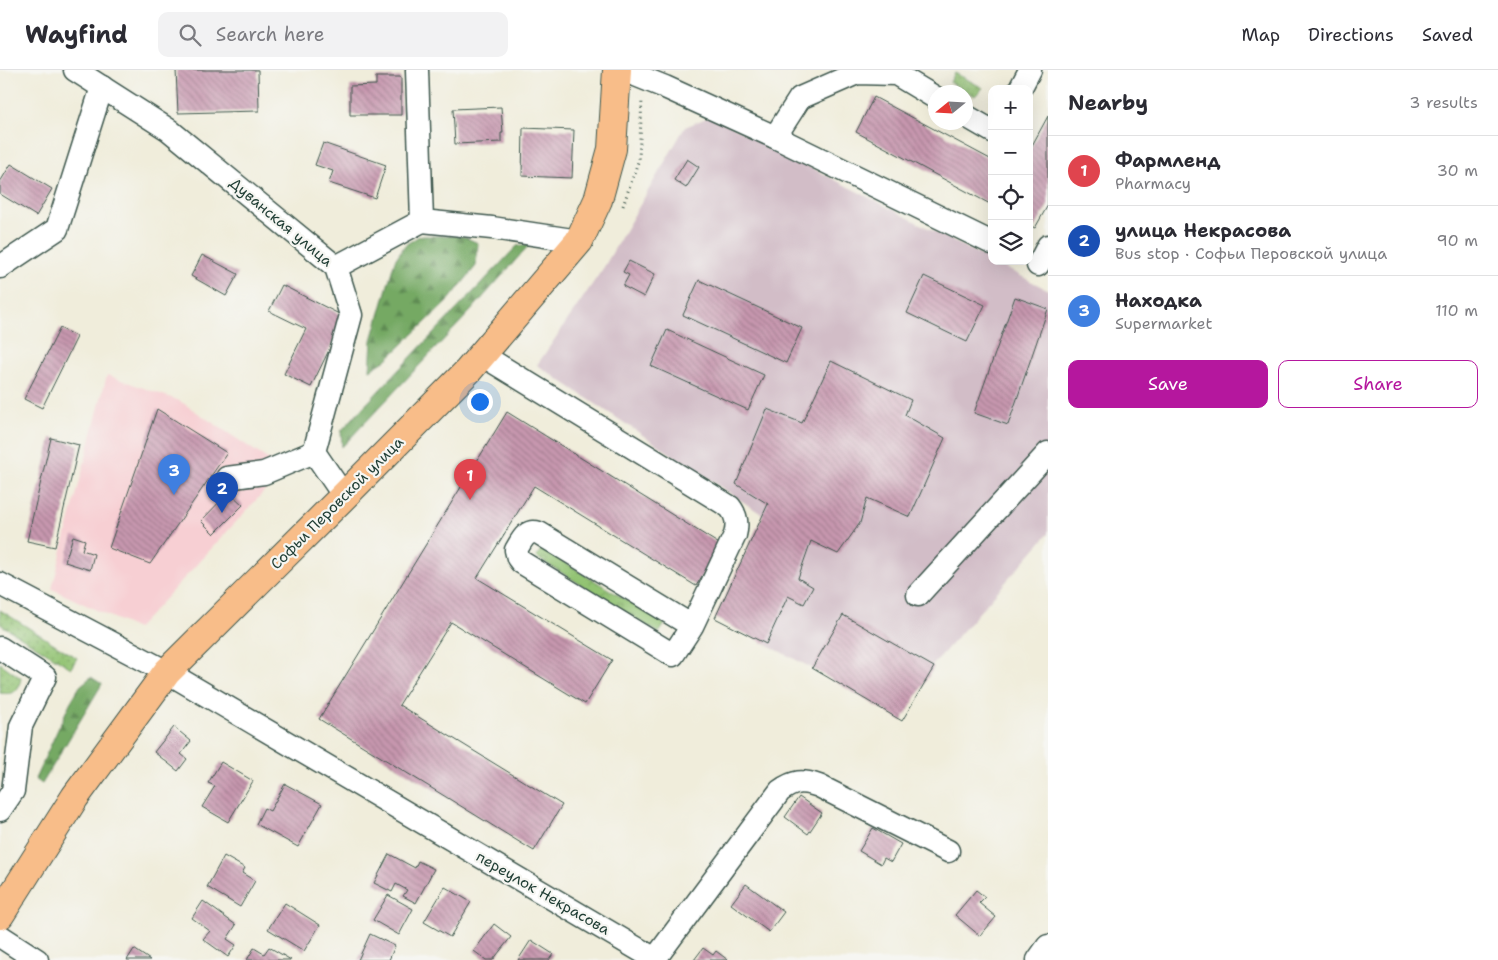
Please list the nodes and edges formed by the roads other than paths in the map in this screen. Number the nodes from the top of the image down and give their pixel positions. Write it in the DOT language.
graph roads {
  1 [pos="75,70"];
  2 [pos="417,70"];
  3 [pos="617,70"];
  4 [pos="623,70"];
  5 [pos="1030,70"];
  6 [pos="897,72"];
  7 [pos="1022,85"];
  8 [pos="102,87"];
  9 [pos="928,93"];
  10 [pos="973,120"];
  11 [pos="990,130"];
  12 [pos="775,137"];
  13 [pos="422,221"];
  14 [pos="579,241"];
  15 [pos="988,241"];
  16 [pos="0,267"];
  17 [pos="336,267"];
  18 [pos="482,354"];
  19 [pos="314,452"];
  20 [pos="1048,453"];
  21 [pos="227,478"];
  22 [pos="344,496"];
  23 [pos="0,584"];
  24 [pos="918,595"];
  25 [pos="692,626"];
  26 [pos="0,648"];
  27 [pos="167,672"];
  28 [pos="0,810"];
  29 [pos="948,851"];
  30 [pos="0,915"];
  31 [pos="0,936"];
  32 [pos="1048,946"];
  33 [pos="36,960"];
  34 [pos="1038,960"];
  1 -- 8 [label="street, Дуванская улица"];
  2 -- 13 [label="street"];
  3 -- 14 [label="main road, Софьи Перовской улица"];
  4 -- 12 [label="street"];
  5 -- 7 [label="street"];
  6 -- 9 [label="street"];
  6 -- 12 [label="street"];
  8 -- 16 [label="street"];
  8 -- 17 [label="street, Дуванская улица"];
  10 -- 11 [label="street"];
  12 -- 15 [label="street"];
  13 -- 14 [label="street"];
  13 -- 17 [label="street"];
  14 -- 18 [label="main road, Софьи Перовской улица"];
  17 -- 19 [label="street, Дуванская улица"];
  18 -- 22 [label="main road, Софьи Перовской улица"];
  18 -- 25 [label="street"];
  19 -- 21 [label="street"];
  19 -- 22 [label="street"];
  20 -- 24 [label="street"];
  22 -- 27 [label="main road, Софьи Перовской улица"];
  23 -- 27 [label="street"];
  25 -- 25 [label="street"];
  26 -- 28 [label="street"];
  27 -- 29 [label="street, переулок Некрасова"];
  27 -- 30 [label="main road, Софьи Перовской улица"];
  31 -- 33 [label="street"];
  32 -- 34 [label="street"];
}
